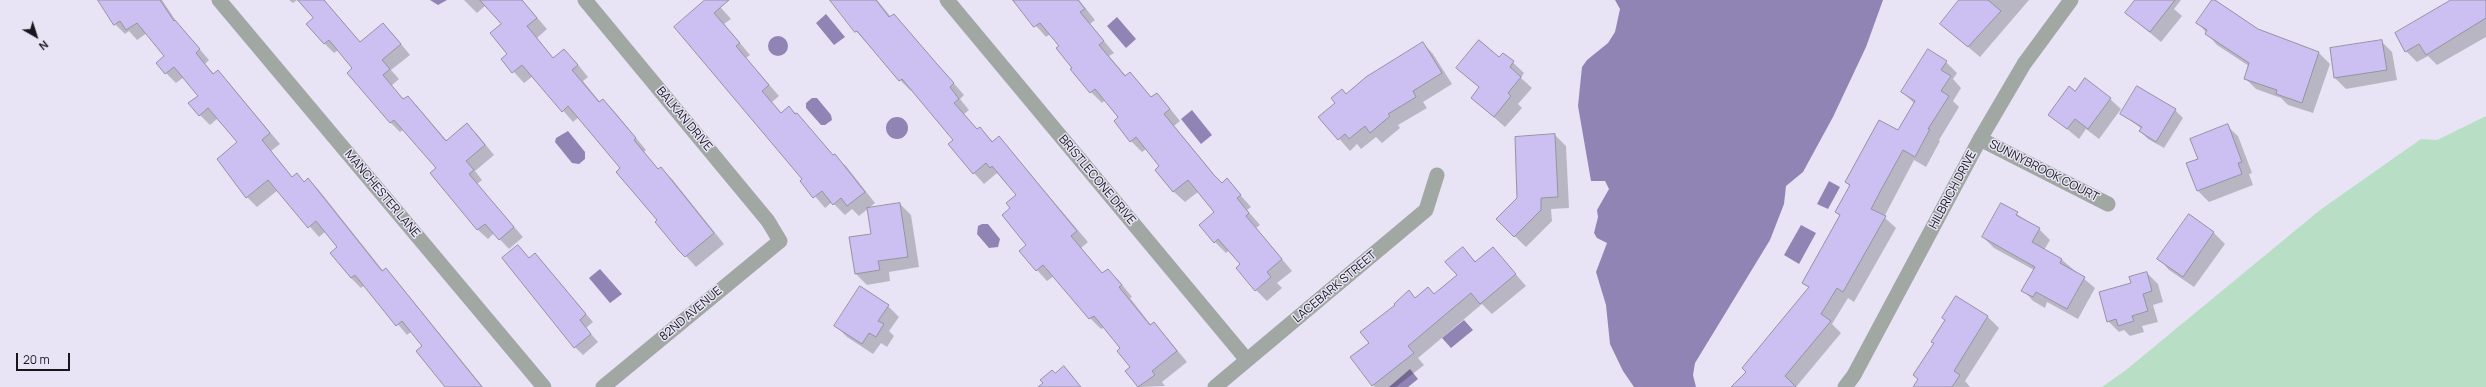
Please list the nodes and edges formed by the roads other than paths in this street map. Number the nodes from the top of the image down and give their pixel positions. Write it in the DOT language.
graph roads {
  1 [pos="219,0"];
  2 [pos="585,0"];
  3 [pos="948,0"];
  4 [pos="2071,0"];
  5 [pos="1980,139"];
  6 [pos="1437,175"];
  7 [pos="2108,204"];
  8 [pos="780,241"];
  9 [pos="1247,360"];
  10 [pos="544,387"];
  11 [pos="603,387"];
  12 [pos="1215,387"];
  13 [pos="1844,387"];
  1 -- 10 [label="street, MANCHESTER LANE"];
  2 -- 8 [label="street, BALKAN DRIVE"];
  3 -- 9 [label="street, BRISTLECONE DRIVE"];
  4 -- 5 [label="street, HILBRICH DRIVE"];
  5 -- 7 [label="street, SUNNYBROOK COURT"];
  5 -- 13 [label="street, HILBRICH DRIVE"];
  6 -- 9 [label="street, LACEBARK STREET"];
  8 -- 11 [label="street, 82ND AVENUE"];
  9 -- 12 [label="street, LACEBARK STREET"];
}
